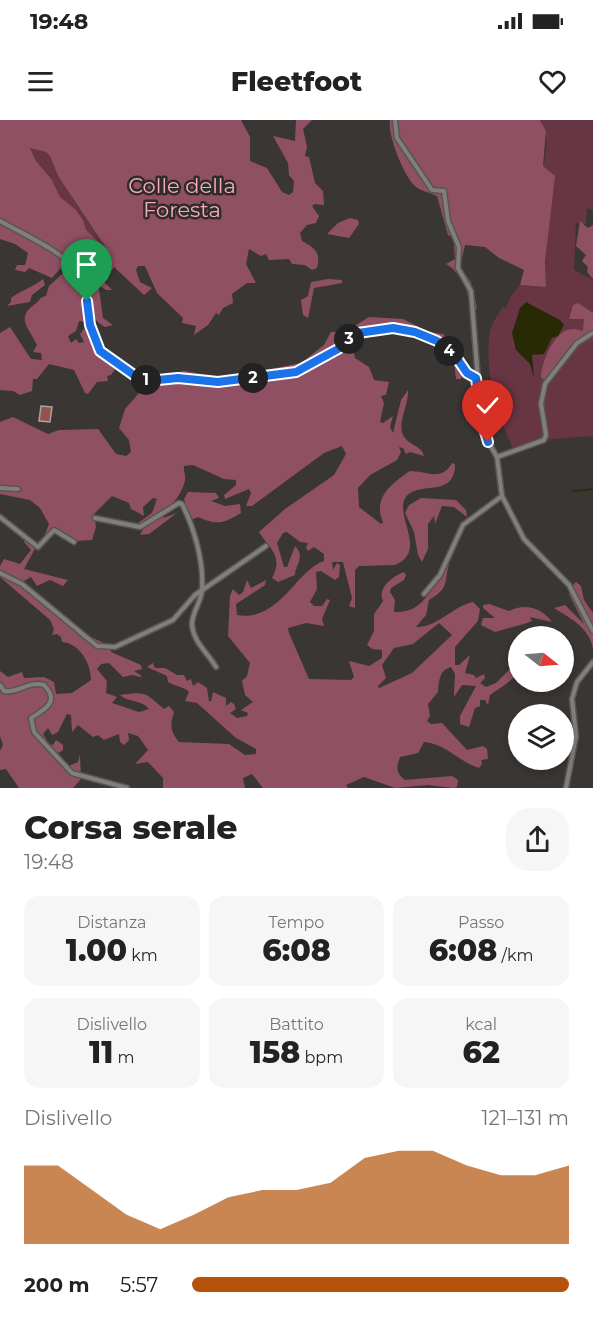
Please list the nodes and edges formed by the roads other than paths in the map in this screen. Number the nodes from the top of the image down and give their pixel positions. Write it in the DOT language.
graph roads {
  1 [pos="395,120"];
  2 [pos="0,220"];
  3 [pos="593,333"];
  4 [pos="476,378"];
  5 [pos="497,457"];
  6 [pos="0,488"];
  7 [pos="18,489"];
  8 [pos="501,496"];
  9 [pos="0,517"];
  10 [pos="95,518"];
  11 [pos="74,542"];
  12 [pos="266,546"];
  13 [pos="0,573"];
  14 [pos="202,589"];
  15 [pos="424,594"];
  16 [pos="593,631"];
  17 [pos="593,662"];
  18 [pos="216,667"];
  19 [pos="0,685"];
  20 [pos="127,788"];
  21 [pos="566,788"];
  1 -- 4 [label="street"];
  2 -- 4 [label="street"];
  3 -- 5 [label="street"];
  4 -- 5 [label="street"];
  5 -- 8 [label="street"];
  6 -- 7 [label="street"];
  8 -- 15 [label="street"];
  8 -- 16 [label="street"];
  9 -- 11 [label="street"];
  10 -- 14 [label="street"];
  12 -- 14 [label="street"];
  13 -- 14 [label="street"];
  14 -- 18 [label="street"];
  17 -- 21 [label="street"];
  19 -- 20 [label="street"];
}
